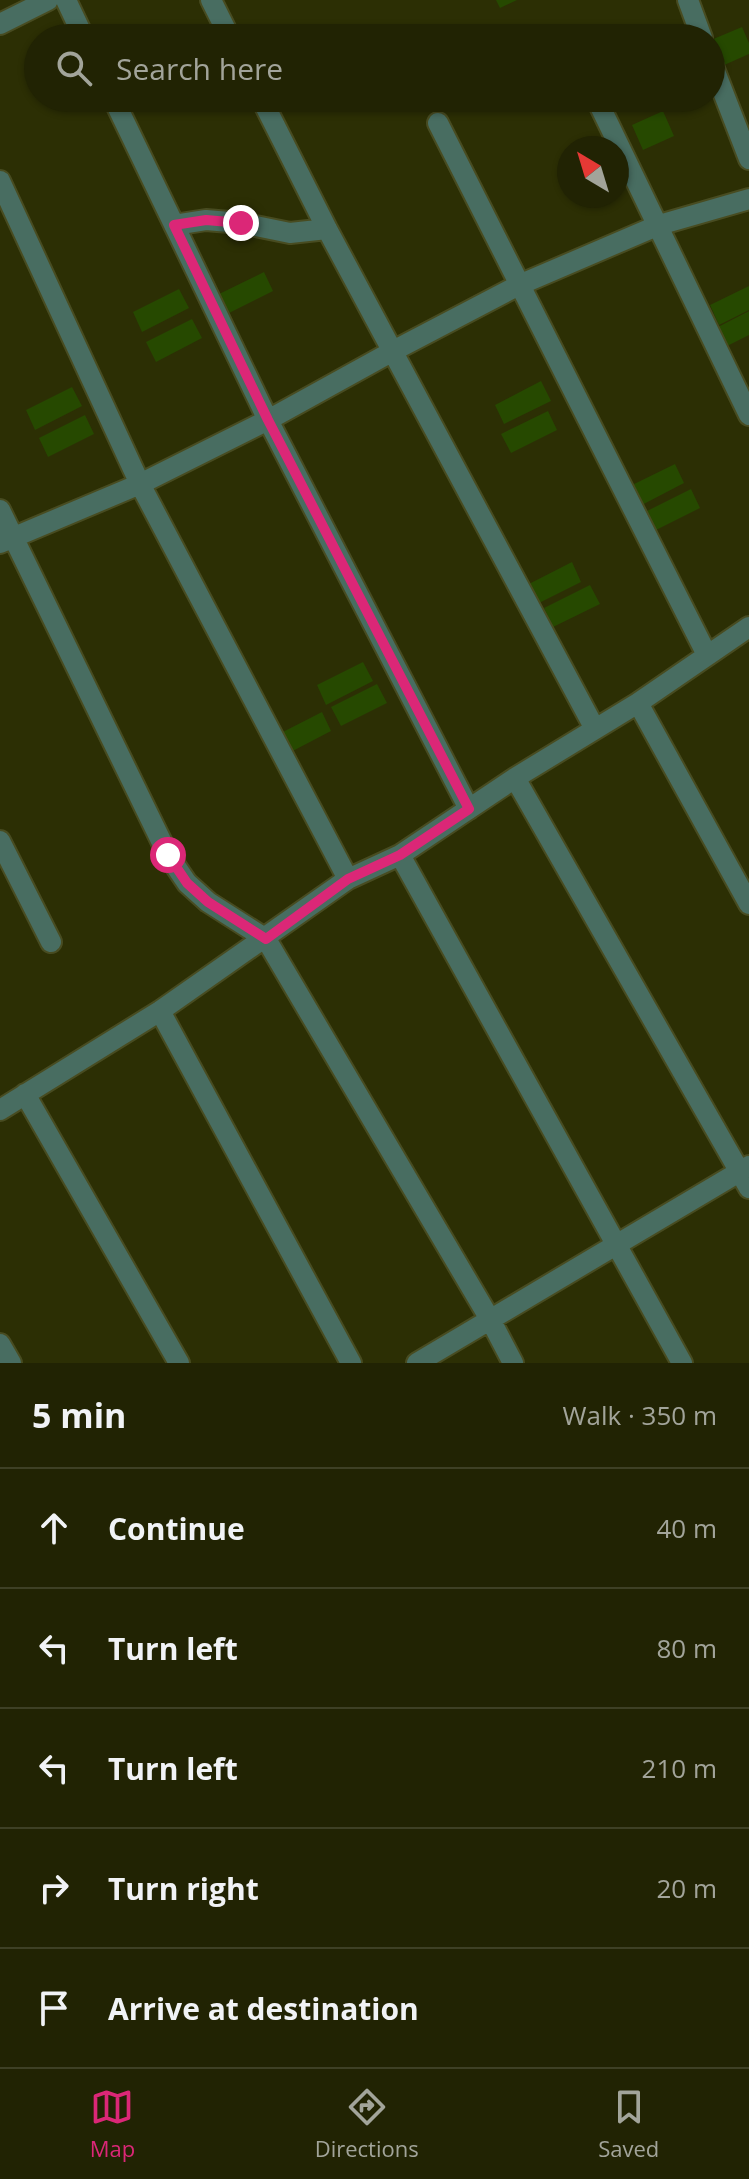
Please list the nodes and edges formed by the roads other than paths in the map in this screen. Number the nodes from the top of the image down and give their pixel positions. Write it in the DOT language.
graph roads {
  1 [pos="48,0"];
  2 [pos="66,0"];
  3 [pos="211,0"];
  4 [pos="688,0"];
  5 [pos="0,24"];
  6 [pos="77,24"];
  7 [pos="223,24"];
  8 [pos="697,24"];
  9 [pos="725,97"];
  10 [pos="120,112"];
  11 [pos="268,112"];
  12 [pos="603,112"];
  13 [pos="438,123"];
  14 [pos="749,159"];
  15 [pos="0,181"];
  16 [pos="749,199"];
  17 [pos="174,225"];
  18 [pos="659,225"];
  19 [pos="327,229"];
  20 [pos="519,285"];
  21 [pos="393,351"];
  22 [pos="749,415"];
  23 [pos="268,420"];
  24 [pos="140,484"];
  25 [pos="0,510"];
  26 [pos="6,540"];
  27 [pos="749,627"];
  28 [pos="707,655"];
  29 [pos="638,703"];
  30 [pos="595,729"];
  31 [pos="515,778"];
  32 [pos="469,809"];
  33 [pos="0,841"];
  34 [pos="400,855"];
  35 [pos="348,879"];
  36 [pos="749,904"];
  37 [pos="266,939"];
  38 [pos="51,942"];
  39 [pos="160,1011"];
  40 [pos="25,1094"];
  41 [pos="0,1110"];
  42 [pos="746,1175"];
  43 [pos="618,1245"];
  44 [pos="491,1321"];
  45 [pos="0,1344"];
  46 [pos="11,1363"];
  47 [pos="179,1363"];
  48 [pos="351,1363"];
  49 [pos="417,1363"];
  50 [pos="513,1363"];
  51 [pos="682,1363"];
  1 -- 5 [label="street"];
  2 -- 6 [label="street"];
  3 -- 7 [label="street"];
  4 -- 8 [label="street"];
  9 -- 14 [label="street"];
  10 -- 17 [label="street"];
  11 -- 19 [label="street"];
  12 -- 18 [label="street"];
  13 -- 20 [label="street"];
  15 -- 24 [label="street"];
  16 -- 18 [label="street"];
  17 -- 19 [label="street"];
  17 -- 23 [label="street"];
  18 -- 20 [label="street"];
  18 -- 22 [label="street"];
  19 -- 21 [label="street"];
  20 -- 21 [label="street"];
  20 -- 28 [label="street"];
  21 -- 23 [label="street"];
  21 -- 30 [label="street"];
  23 -- 24 [label="street"];
  23 -- 32 [label="street"];
  24 -- 26 [label="street"];
  24 -- 35 [label="street"];
  25 -- 26 [label="street"];
  26 -- 37 [label="street"];
  27 -- 28 [label="street"];
  28 -- 29 [label="street"];
  29 -- 30 [label="street"];
  29 -- 36 [label="street"];
  30 -- 31 [label="street"];
  31 -- 32 [label="street"];
  31 -- 42 [label="street"];
  32 -- 34 [label="street"];
  33 -- 38 [label="street"];
  34 -- 35 [label="street"];
  34 -- 43 [label="street"];
  35 -- 37 [label="street"];
  37 -- 39 [label="street"];
  37 -- 44 [label="street"];
  39 -- 40 [label="street"];
  39 -- 48 [label="street"];
  40 -- 41 [label="street"];
  40 -- 47 [label="street"];
  42 -- 43 [label="street"];
  43 -- 44 [label="street"];
  43 -- 51 [label="street"];
  44 -- 49 [label="street"];
  44 -- 50 [label="street"];
  45 -- 46 [label="street"];
}
